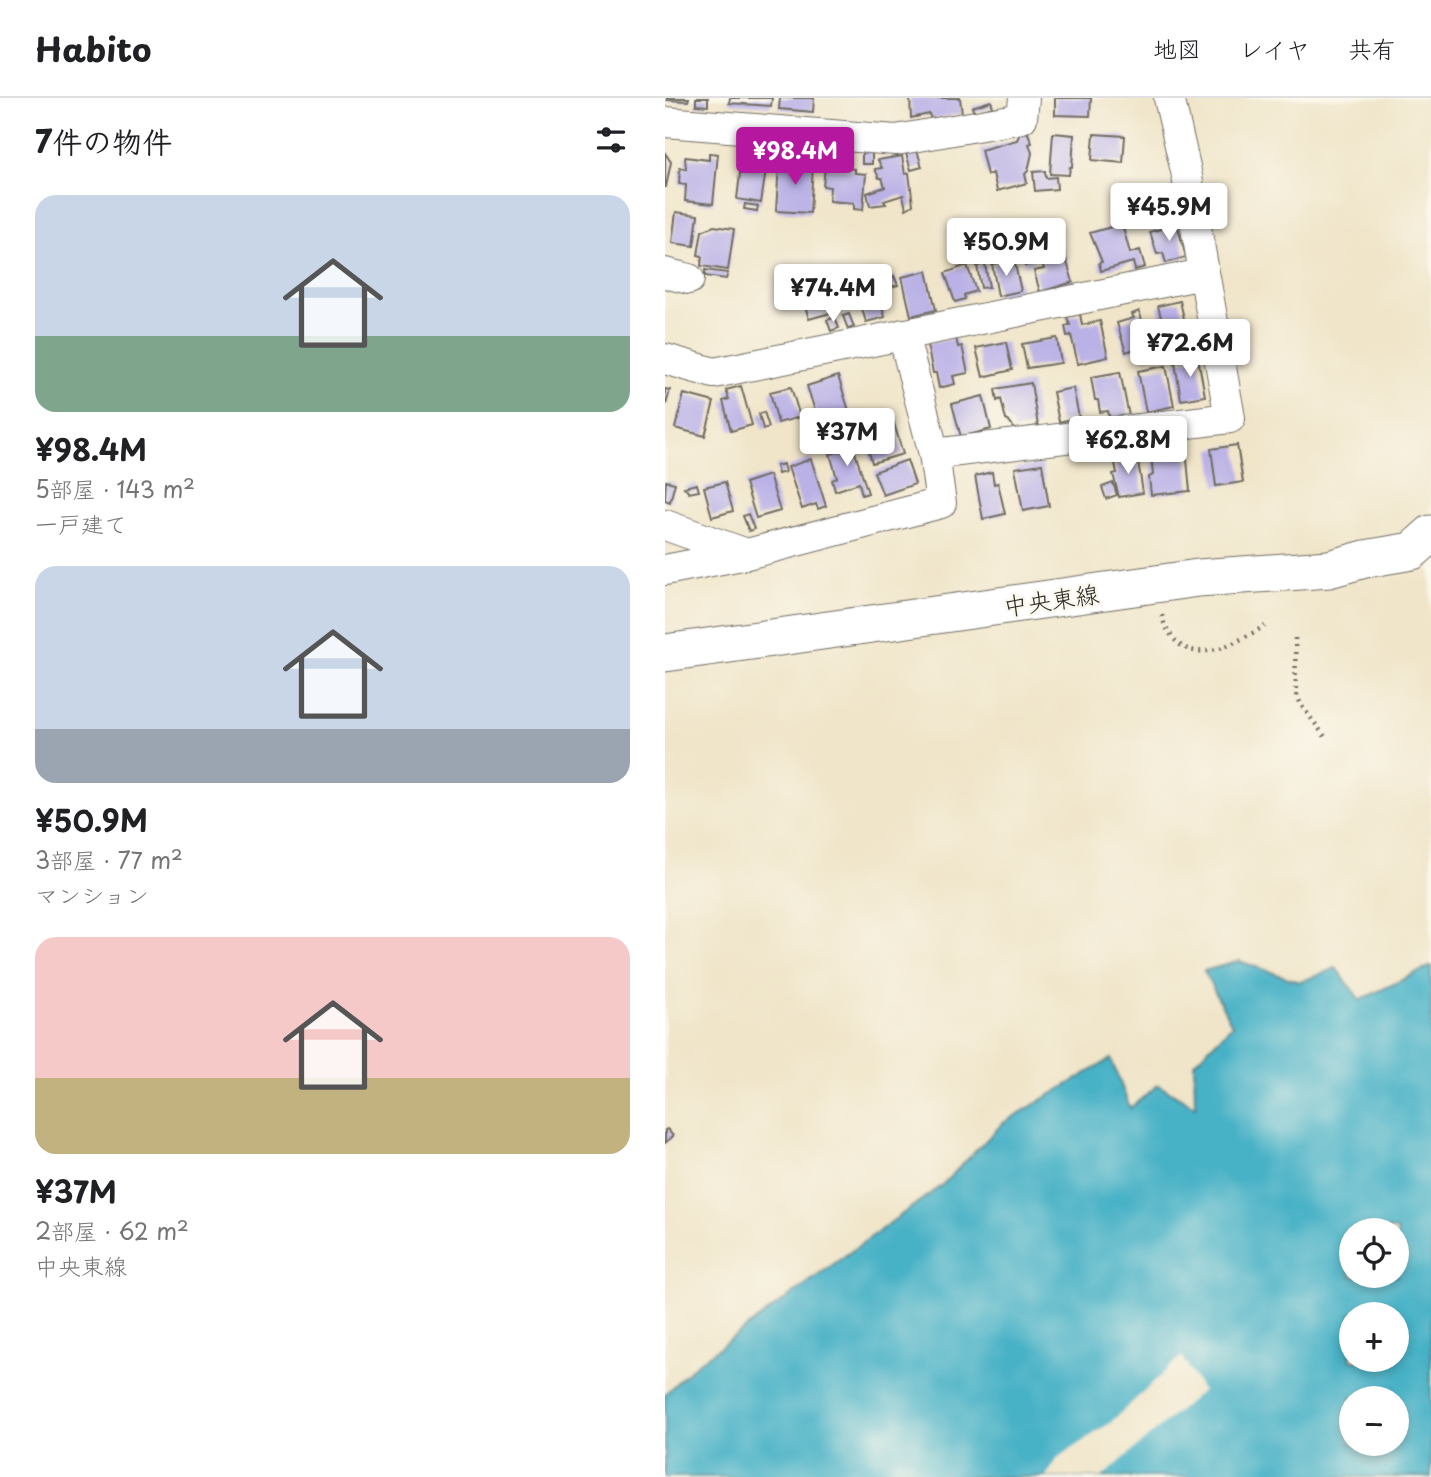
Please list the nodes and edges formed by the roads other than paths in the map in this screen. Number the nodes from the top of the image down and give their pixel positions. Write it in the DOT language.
graph roads {
  1 [pos="1024,98"];
  2 [pos="1169,98"];
  3 [pos="665,122"];
  4 [pos="1203,274"];
  5 [pos="903,334"];
  6 [pos="665,359"];
  7 [pos="934,454"];
  8 [pos="665,526"];
  9 [pos="1431,534"];
  10 [pos="747,554"];
  11 [pos="665,570"];
  12 [pos="665,653"];
  1 -- 3 [label="street"];
  2 -- 4 [label="street"];
  4 -- 5 [label="street"];
  4 -- 7 [label="street"];
  5 -- 6 [label="street"];
  5 -- 7 [label="street"];
  7 -- 10 [label="street"];
  8 -- 10 [label="street"];
  9 -- 12 [label="main road, 中央東線"];
  10 -- 11 [label="street"];
}
